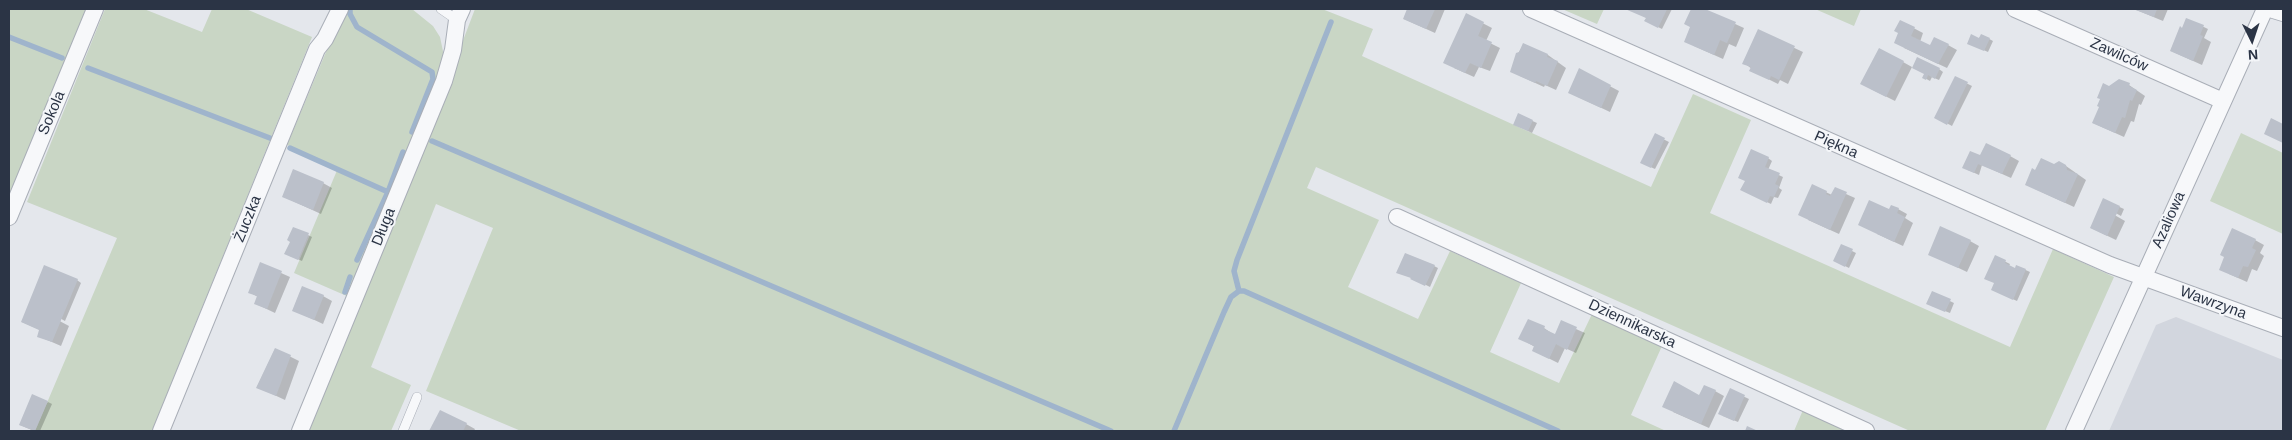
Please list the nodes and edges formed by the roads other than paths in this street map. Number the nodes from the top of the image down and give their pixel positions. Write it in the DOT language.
graph roads {
  1 [pos="95,9"];
  2 [pos="340,9"];
  3 [pos="441,9"];
  4 [pos="1531,9"];
  5 [pos="2015,9"];
  6 [pos="2264,9"];
  7 [pos="2270,9"];
  8 [pos="2283,13"];
  9 [pos="459,14"];
  10 [pos="2223,101"];
  11 [pos="9,217"];
  12 [pos="1397,217"];
  13 [pos="2143,278"];
  14 [pos="2283,328"];
  15 [pos="417,398"];
  16 [pos="161,431"];
  17 [pos="300,431"];
  18 [pos="403,431"];
  19 [pos="1866,431"];
  20 [pos="2074,431"];
  1 -- 11 [label="street, Sokola"];
  2 -- 16 [label="street, Żuczka"];
  3 -- 9 [label="lane"];
  4 -- 13 [label="street, Piękna"];
  5 -- 10 [label="street, Zawilców"];
  6 -- 10 [label="street, Azaliowa"];
  7 -- 8 [label="street"];
  9 -- 17 [label="street, Długa"];
  10 -- 13 [label="street, Azaliowa"];
  12 -- 19 [label="street, Dziennikarska"];
  13 -- 14 [label="street, Wawrzyna"];
  13 -- 20 [label="street, Azaliowa"];
  15 -- 18 [label="lane"];
}
